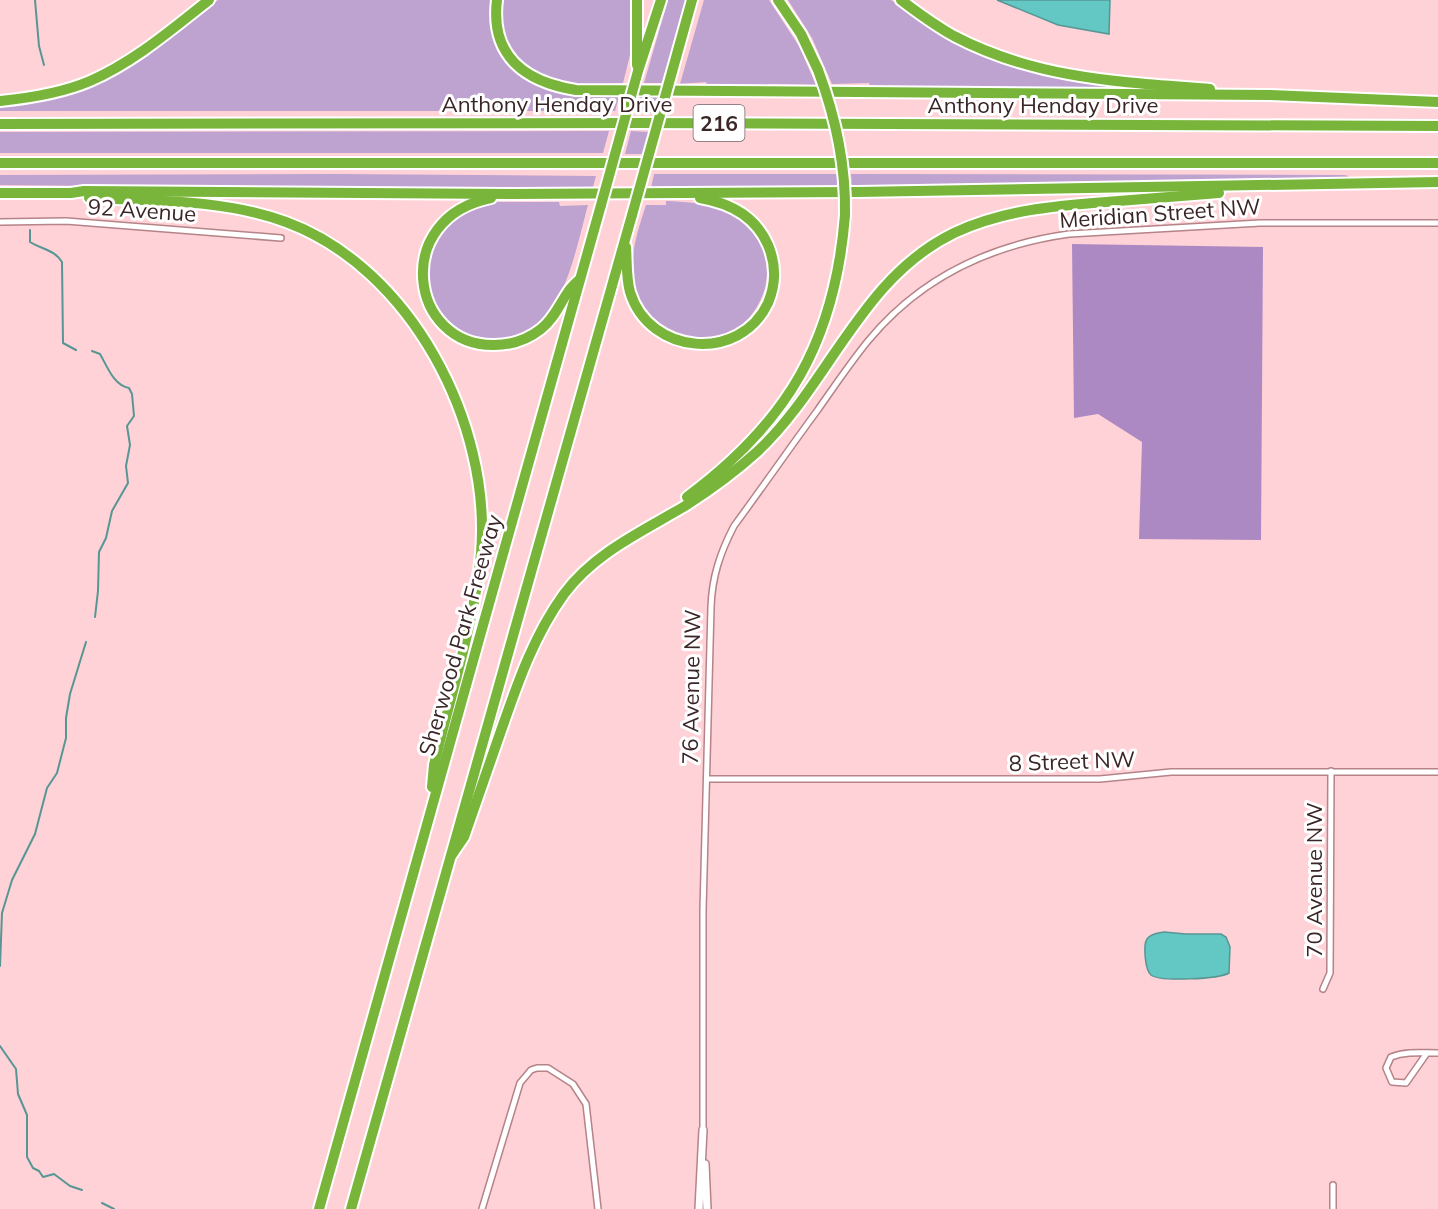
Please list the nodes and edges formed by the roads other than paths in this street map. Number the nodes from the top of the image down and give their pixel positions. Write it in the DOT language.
graph roads {
  1 [pos="197,0"];
  2 [pos="209,0"];
  3 [pos="497,0"];
  4 [pos="637,0"];
  5 [pos="661,0"];
  6 [pos="692,0"];
  7 [pos="778,0"];
  8 [pos="901,0"];
  9 [pos="180,22"];
  10 [pos="638,71"];
  11 [pos="1270,95"];
  12 [pos="0,101"];
  13 [pos="1438,102"];
  14 [pos="0,124"];
  15 [pos="1438,126"];
  16 [pos="0,163"];
  17 [pos="1438,163"];
  18 [pos="1438,182"];
  19 [pos="1276,186"];
  20 [pos="0,193"];
  21 [pos="71,193"];
  22 [pos="686,193"];
  23 [pos="513,194"];
  24 [pos="0,222"];
  25 [pos="1438,223"];
  26 [pos="626,235"];
  27 [pos="281,237"];
  28 [pos="582,276"];
  29 [pos="902,306"];
  30 [pos="636,535"];
  31 [pos="1331,771"];
  32 [pos="1438,772"];
  33 [pos="708,779"];
  34 [pos="431,807"];
  35 [pos="451,856"];
  36 [pos="1323,988"];
  37 [pos="1427,1053"];
  38 [pos="1438,1053"];
  39 [pos="703,1130"];
  40 [pos="1333,1185"];
  41 [pos="319,1209"];
  42 [pos="351,1209"];
  43 [pos="482,1209"];
  44 [pos="598,1209"];
  45 [pos="699,1209"];
  46 [pos="708,1209"];
  47 [pos="1333,1209"];
  1 -- 9 [label="highway"];
  2 -- 9 [label="highway"];
  3 -- 11 [label="highway"];
  4 -- 10 [label="highway"];
  5 -- 10 [label="highway"];
  6 -- 26 [label="highway, bridge"];
  7 -- 30 [label="highway, bridge"];
  8 -- 11 [label="highway"];
  9 -- 12 [label="highway"];
  10 -- 28 [label="highway, Sherwood Park Freeway, bridge"];
  11 -- 13 [label="highway"];
  14 -- 15 [label="highway, Anthony Henday Drive / 216"];
  16 -- 17 [label="highway, 216"];
  18 -- 19 [label="highway"];
  19 -- 22 [label="highway"];
  19 -- 30 [label="highway"];
  20 -- 21 [label="highway"];
  21 -- 23 [label="highway"];
  21 -- 34 [label="highway"];
  22 -- 23 [label="highway"];
  22 -- 26 [label="highway"];
  23 -- 28 [label="highway"];
  24 -- 27 [label="street, 92 Avenue"];
  25 -- 29 [label="street, Meridian Street NW"];
  26 -- 35 [label="highway"];
  28 -- 34 [label="highway, Sherwood Park Freeway"];
  29 -- 33 [label="street, 76 Avenue NW"];
  30 -- 35 [label="highway"];
  31 -- 32 [label="street, 8 Street NW"];
  31 -- 33 [label="street, 8 Street NW"];
  31 -- 36 [label="street, 70 Avenue NW"];
  33 -- 39 [label="street, 76 Avenue NW"];
  34 -- 41 [label="highway, Sherwood Park Freeway"];
  35 -- 42 [label="highway"];
  37 -- 37 [label="street"];
  37 -- 38 [label="street"];
  39 -- 45 [label="street, 76 Avenue NW"];
  39 -- 46 [label="street, 76 Avenue NW"];
  40 -- 47 [label="street"];
  43 -- 44 [label="street"];
}
